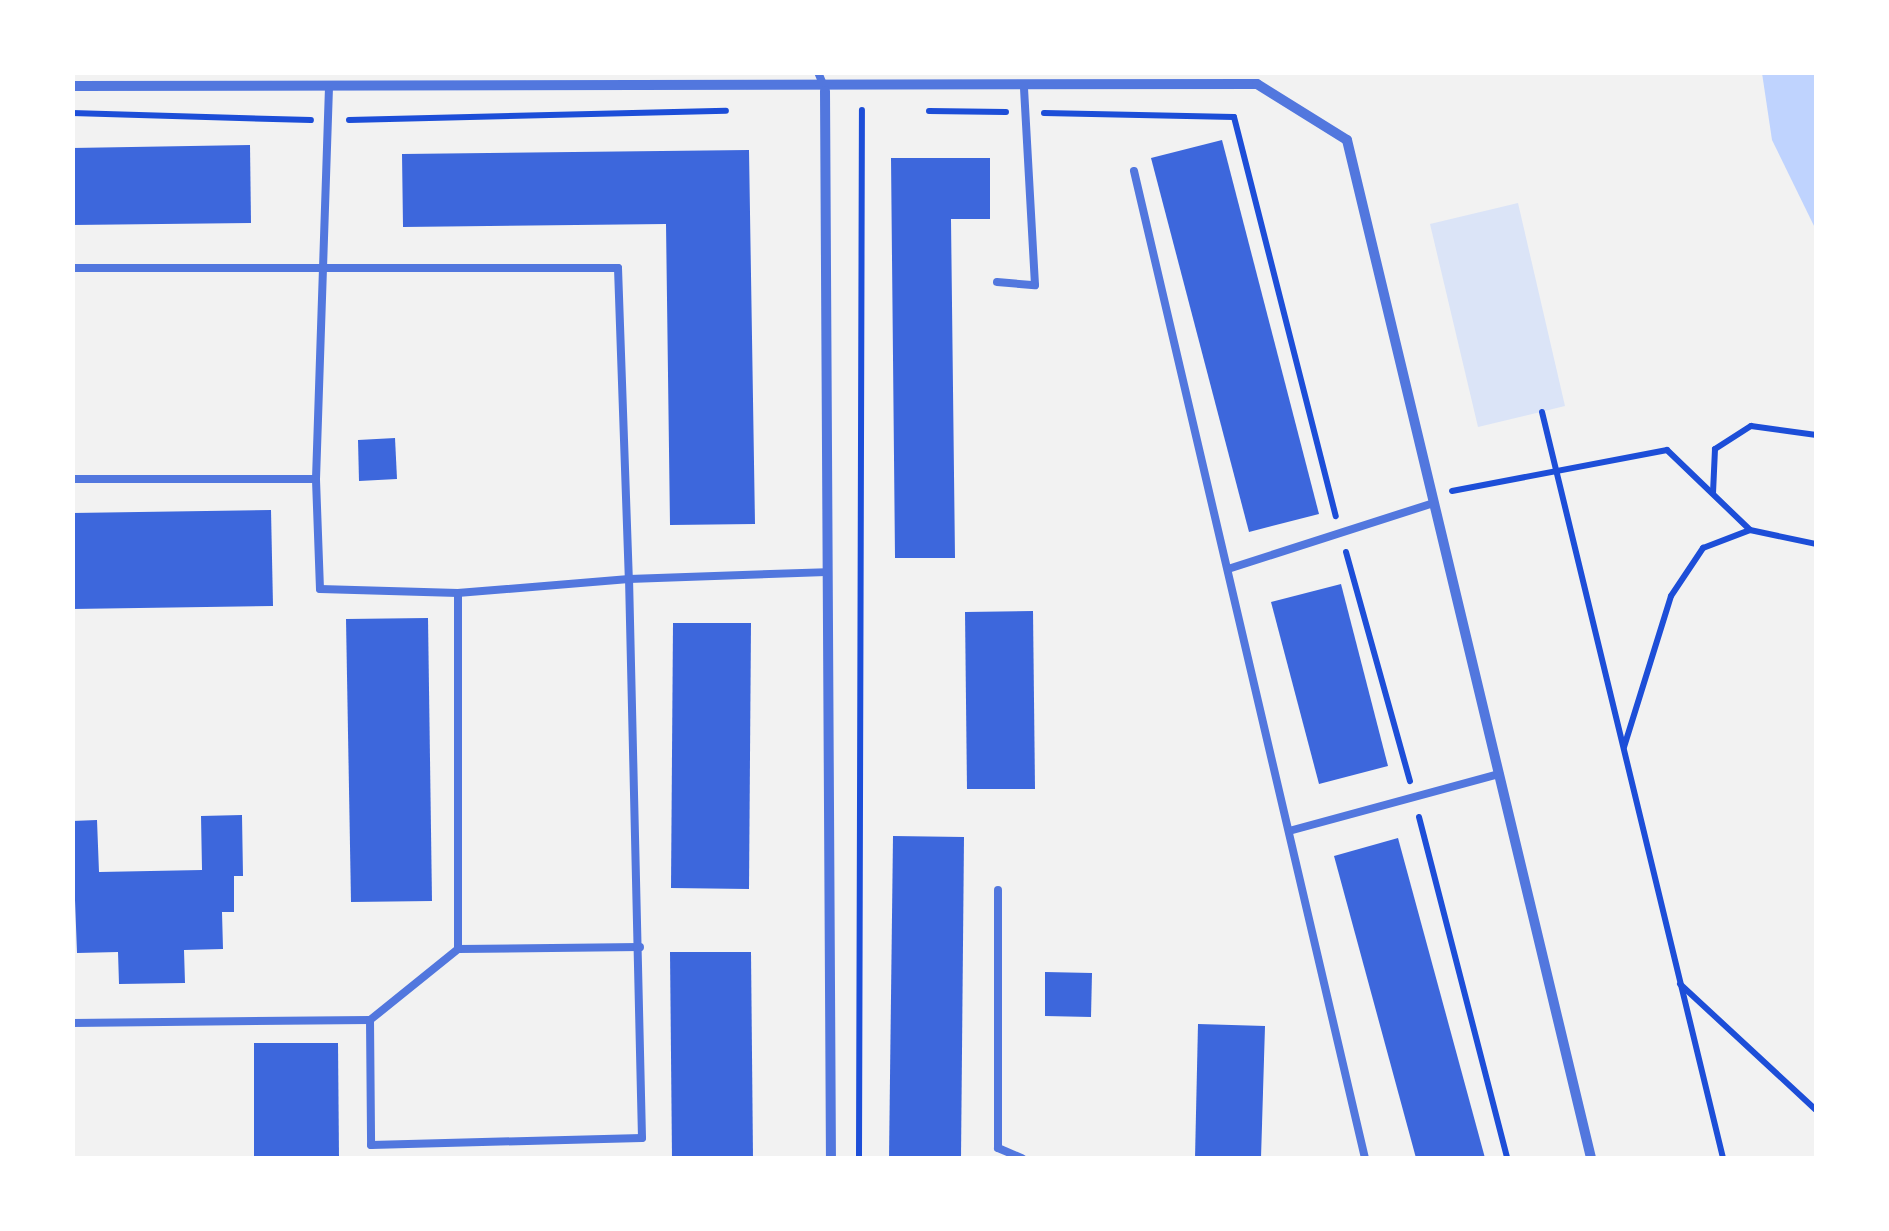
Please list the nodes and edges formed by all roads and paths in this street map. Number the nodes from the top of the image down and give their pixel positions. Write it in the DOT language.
graph roads {
  1 [pos="818,72"];
  2 [pos="72,86"];
  3 [pos="330,88"];
  4 [pos="1024,88"];
  5 [pos="826,91"];
  6 [pos="823,110"];
  7 [pos="862,110"];
  8 [pos="881,110"];
  9 [pos="744,111"];
  10 [pos="920,111"];
  11 [pos="72,113"];
  12 [pos="1018,113"];
  13 [pos="1038,113"];
  14 [pos="328,120"];
  15 [pos="1134,171"];
  16 [pos="320,262"];
  17 [pos="72,268"];
  18 [pos="996,282"];
  19 [pos="1542,412"];
  20 [pos="1816,435"];
  21 [pos="1551,466"];
  22 [pos="72,479"];
  23 [pos="316,479"];
  24 [pos="1713,494"];
  25 [pos="1433,499"];
  26 [pos="1750,530"];
  27 [pos="1340,532"];
  28 [pos="1816,544"];
  29 [pos="1228,568"];
  30 [pos="826,572"];
  31 [pos="629,579"];
  32 [pos="458,592"];
  33 [pos="1624,748"];
  34 [pos="1499,774"];
  35 [pos="1414,794"];
  36 [pos="1289,831"];
  37 [pos="998,890"];
  38 [pos="640,947"];
  39 [pos="458,949"];
  40 [pos="1679,984"];
  41 [pos="370,1020"];
  42 [pos="72,1023"];
  43 [pos="1816,1110"];
  44 [pos="831,1158"];
  45 [pos="859,1158"];
  46 [pos="1022,1158"];
  47 [pos="1366,1158"];
  48 [pos="1507,1158"];
  49 [pos="1591,1158"];
  50 [pos="1723,1158"];
  1 -- 5 [label="lane"];
  2 -- 3 [label="street"];
  3 -- 5 [label="street"];
  3 -- 14 [label="lane"];
  4 -- 5 [label="street"];
  4 -- 18 [label="lane"];
  4 -- 25 [label="street"];
  5 -- 6 [label="street"];
  6 -- 7 [label="path"];
  6 -- 30 [label="street"];
  7 -- 8 [label="path"];
  7 -- 45 [label="path"];
  9 -- 14 [label="path"];
  10 -- 12 [label="path"];
  11 -- 14 [label="path"];
  13 -- 27 [label="path"];
  14 -- 16 [label="lane"];
  15 -- 29 [label="lane"];
  16 -- 17 [label="lane"];
  16 -- 23 [label="lane"];
  16 -- 31 [label="lane"];
  19 -- 21 [label="path"];
  20 -- 24 [label="path"];
  21 -- 24 [label="path"];
  21 -- 25 [label="path"];
  21 -- 33 [label="path"];
  22 -- 23 [label="lane"];
  23 -- 32 [label="lane"];
  24 -- 26 [label="path"];
  25 -- 27 [label="lane"];
  25 -- 34 [label="street"];
  26 -- 28 [label="path"];
  26 -- 33 [label="path"];
  27 -- 29 [label="lane"];
  27 -- 35 [label="path"];
  29 -- 36 [label="lane"];
  30 -- 31 [label="lane"];
  30 -- 44 [label="street"];
  31 -- 32 [label="lane"];
  31 -- 38 [label="lane"];
  32 -- 39 [label="lane"];
  33 -- 40 [label="path"];
  34 -- 35 [label="lane"];
  34 -- 49 [label="street"];
  35 -- 36 [label="lane"];
  35 -- 48 [label="path"];
  36 -- 47 [label="lane"];
  37 -- 46 [label="lane"];
  38 -- 39 [label="lane"];
  38 -- 41 [label="lane"];
  39 -- 41 [label="lane"];
  40 -- 43 [label="path"];
  40 -- 50 [label="path"];
  41 -- 42 [label="lane"];
}
